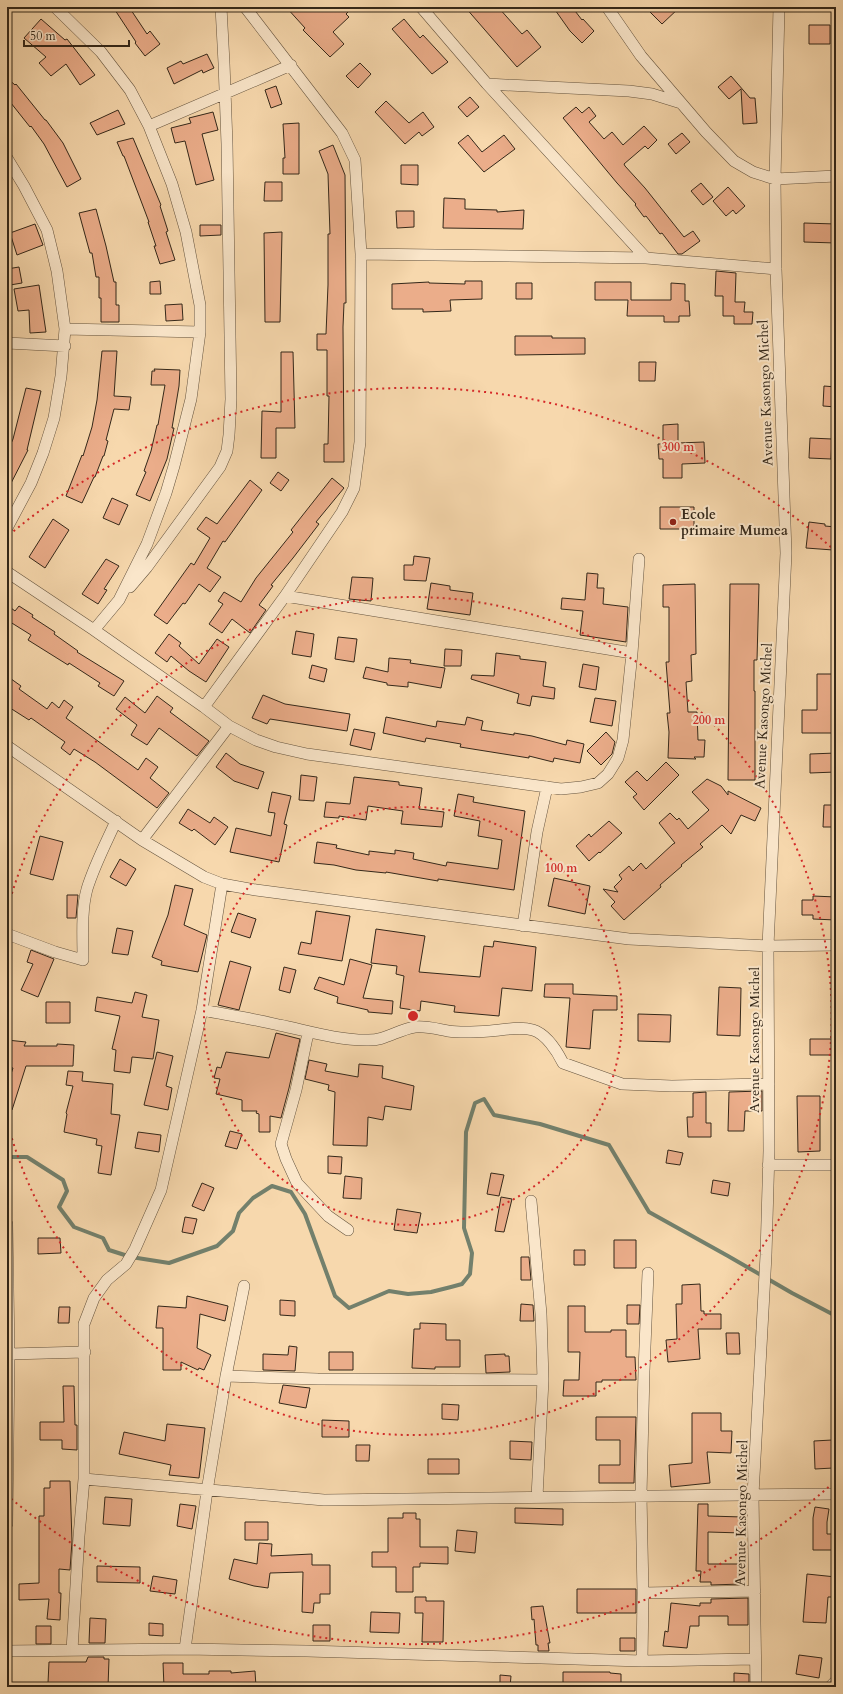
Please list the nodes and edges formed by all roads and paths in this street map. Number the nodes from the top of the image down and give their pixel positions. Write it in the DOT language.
graph roads {
  1 [pos="55,7"];
  2 [pos="220,7"];
  3 [pos="245,7"];
  4 [pos="421,7"];
  5 [pos="607,7"];
  6 [pos="779,7"];
  7 [pos="291,65"];
  8 [pos="488,84"];
  9 [pos="225,94"];
  10 [pos="681,103"];
  11 [pos="149,126"];
  12 [pos="7,158"];
  13 [pos="836,176"];
  14 [pos="775,179"];
  15 [pos="361,254"];
  16 [pos="646,258"];
  17 [pos="776,269"];
  18 [pos="65,329"];
  19 [pos="200,332"];
  20 [pos="7,343"];
  21 [pos="65,346"];
  22 [pos="7,528"];
  23 [pos="638,559"];
  24 [pos="7,572"];
  25 [pos="285,596"];
  26 [pos="119,600"];
  27 [pos="94,630"];
  28 [pos="632,653"];
  29 [pos="204,707"];
  30 [pos="229,726"];
  31 [pos="7,746"];
  32 [pos="547,787"];
  33 [pos="116,821"];
  34 [pos="142,840"];
  35 [pos="222,884"];
  36 [pos="523,926"];
  37 [pos="7,934"];
  38 [pos="836,944"];
  39 [pos="768,946"];
  40 [pos="202,1010"];
  41 [pos="308,1033"];
  42 [pos="769,1084"];
  43 [pos="768,1165"];
  44 [pos="836,1165"];
  45 [pos="530,1201"];
  46 [pos="7,1224"];
  47 [pos="348,1230"];
  48 [pos="648,1273"];
  49 [pos="244,1286"];
  50 [pos="85,1352"];
  51 [pos="9,1354"];
  52 [pos="226,1376"];
  53 [pos="543,1380"];
  54 [pos="84,1479"];
  55 [pos="207,1491"];
  56 [pos="836,1494"];
  57 [pos="641,1495"];
  58 [pos="753,1495"];
  59 [pos="537,1497"];
  60 [pos="7,1524"];
  61 [pos="755,1592"];
  62 [pos="643,1593"];
  63 [pos="185,1649"];
  64 [pos="7,1650"];
  65 [pos="72,1650"];
  66 [pos="755,1659"];
  67 [pos="642,1661"];
  68 [pos="836,1681"];
  69 [pos="756,1687"];
  70 [pos="830,1687"];
  1 -- 11 [label="street"];
  2 -- 9 [label="street"];
  3 -- 7 [label="street"];
  4 -- 8 [label="street"];
  5 -- 10 [label="street"];
  6 -- 14 [label="street, Avenue Kasongo Michel"];
  7 -- 9 [label="street"];
  7 -- 15 [label="street"];
  8 -- 10 [label="street"];
  8 -- 16 [label="street"];
  9 -- 11 [label="street"];
  9 -- 26 [label="street"];
  10 -- 14 [label="street"];
  11 -- 19 [label="street"];
  12 -- 18 [label="street"];
  13 -- 14 [label="street"];
  14 -- 17 [label="street, Avenue Kasongo Michel"];
  15 -- 16 [label="street"];
  15 -- 25 [label="street"];
  16 -- 17 [label="street"];
  17 -- 39 [label="street, Avenue Kasongo Michel"];
  18 -- 19 [label="street"];
  18 -- 21 [label="street"];
  19 -- 26 [label="street"];
  20 -- 21 [label="street"];
  21 -- 22 [label="street"];
  23 -- 28 [label="street"];
  24 -- 27 [label="street"];
  25 -- 28 [label="street"];
  25 -- 29 [label="street"];
  26 -- 27 [label="street"];
  27 -- 29 [label="street"];
  28 -- 32 [label="street"];
  29 -- 30 [label="street"];
  30 -- 32 [label="street"];
  30 -- 34 [label="street"];
  31 -- 33 [label="street"];
  32 -- 36 [label="street"];
  33 -- 34 [label="street"];
  33 -- 37 [label="street"];
  34 -- 35 [label="street"];
  35 -- 36 [label="street"];
  35 -- 40 [label="street"];
  36 -- 39 [label="street"];
  38 -- 39 [label="street"];
  39 -- 42 [label="street, Avenue Kasongo Michel"];
  40 -- 41 [label="street"];
  40 -- 50 [label="street"];
  41 -- 42 [label="street"];
  41 -- 47 [label="street"];
  42 -- 43 [label="street, Avenue Kasongo Michel"];
  43 -- 44 [label="street"];
  43 -- 58 [label="street, Avenue Kasongo Michel"];
  45 -- 53 [label="street"];
  46 -- 51 [label="street"];
  48 -- 57 [label="street"];
  49 -- 52 [label="street"];
  50 -- 51 [label="street"];
  50 -- 54 [label="street"];
  51 -- 60 [label="street"];
  52 -- 53 [label="street"];
  52 -- 55 [label="street"];
  53 -- 59 [label="street"];
  54 -- 55 [label="street"];
  54 -- 65 [label="street"];
  55 -- 59 [label="street"];
  55 -- 63 [label="street"];
  56 -- 58 [label="street"];
  57 -- 58 [label="street"];
  57 -- 59 [label="street"];
  57 -- 62 [label="street"];
  58 -- 61 [label="street, Avenue Kasongo Michel"];
  61 -- 62 [label="street"];
  61 -- 66 [label="street, Avenue Kasongo Michel"];
  62 -- 67 [label="street"];
  63 -- 65 [label="street"];
  63 -- 67 [label="street"];
  64 -- 65 [label="street"];
  66 -- 67 [label="street"];
  66 -- 69 [label="street, Avenue Kasongo Michel"];
  68 -- 70 [label="street"];
}
